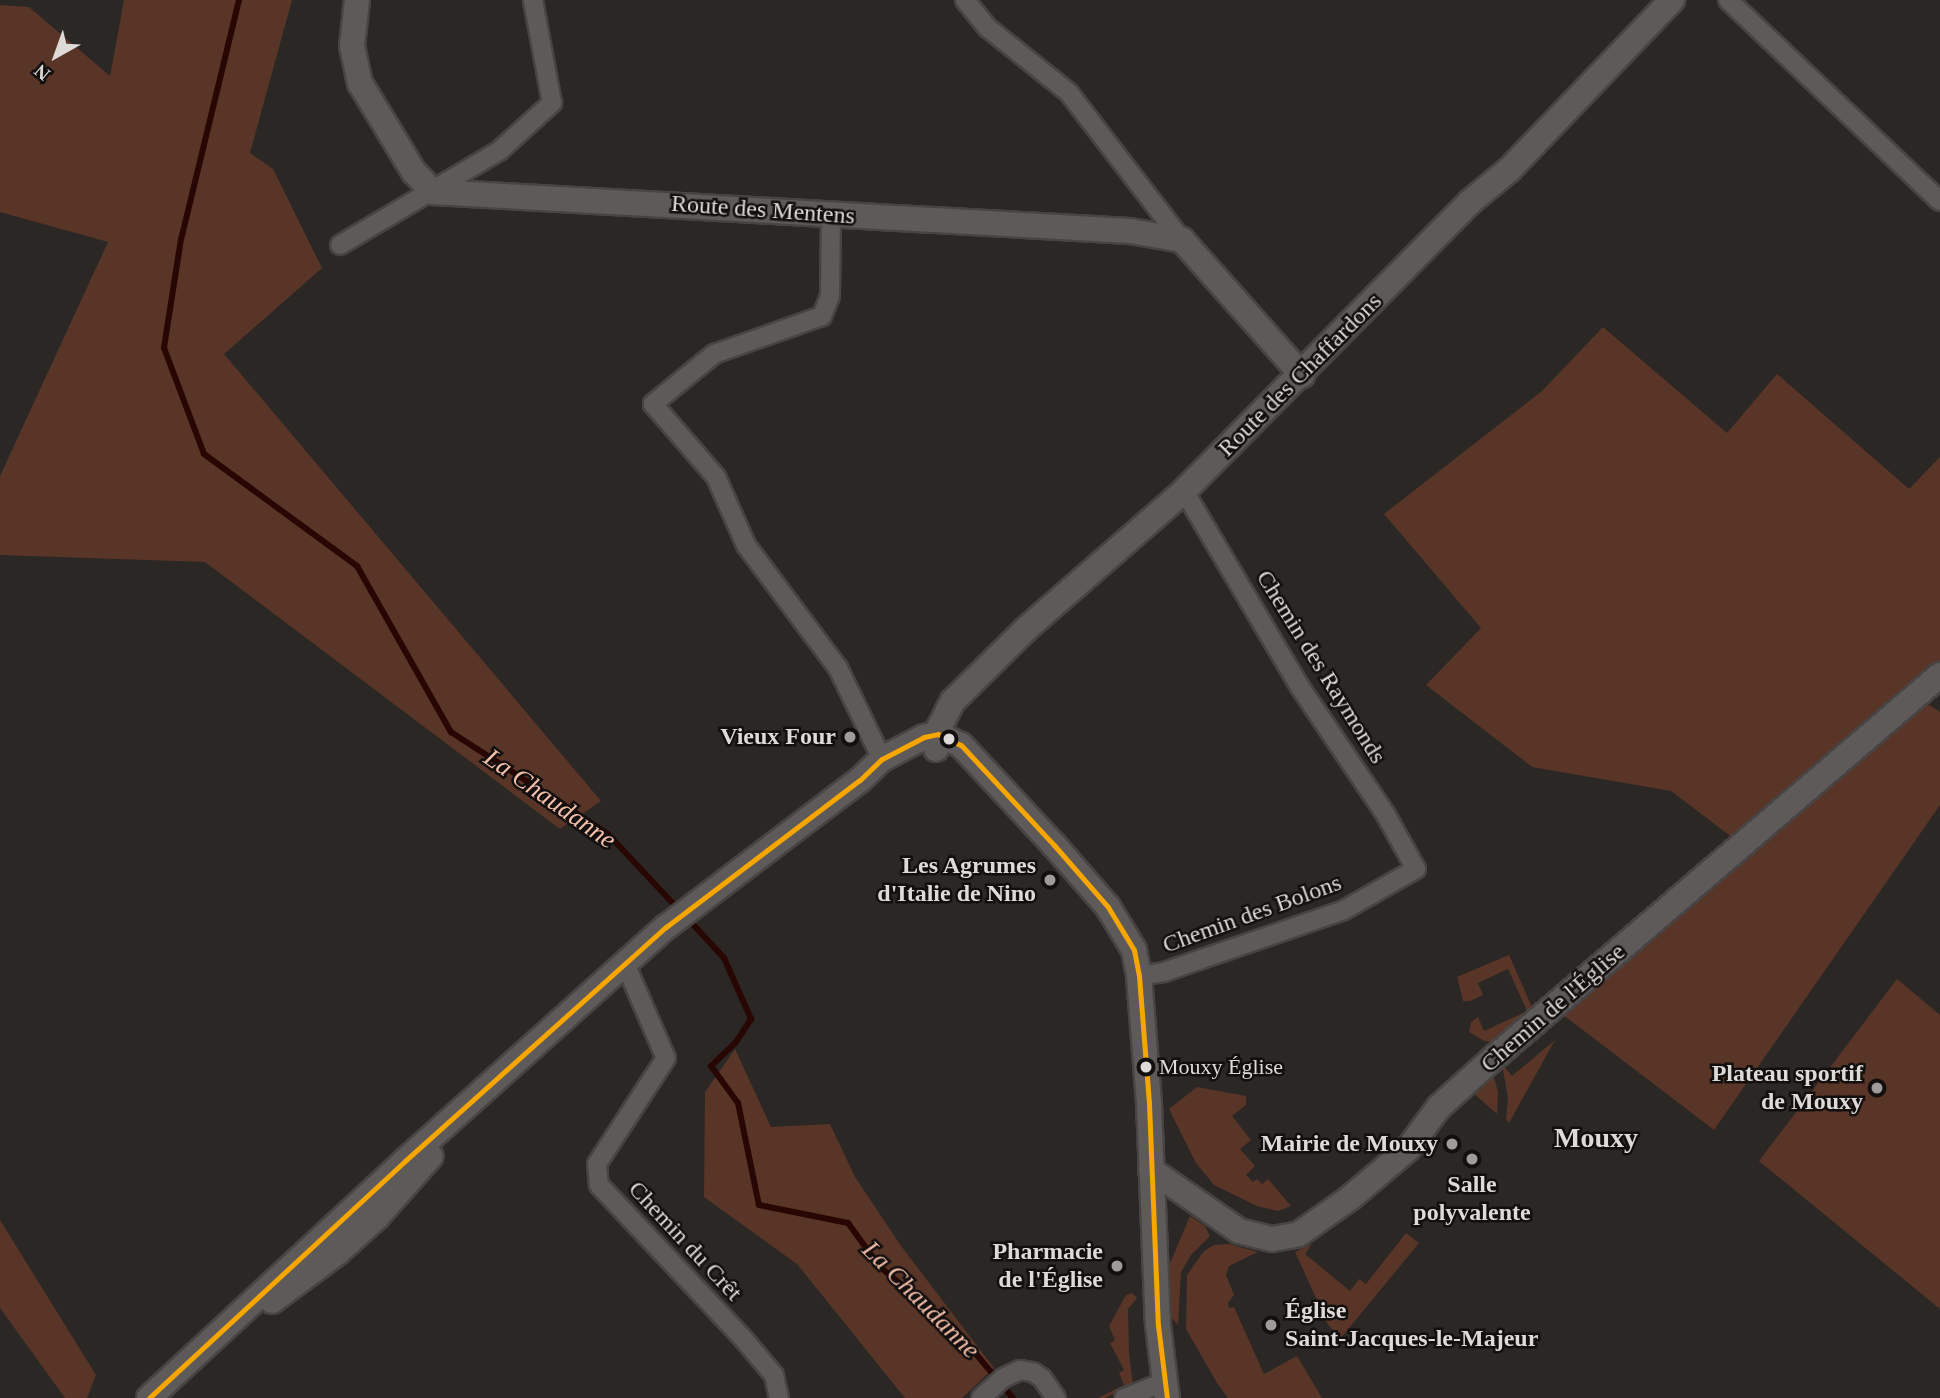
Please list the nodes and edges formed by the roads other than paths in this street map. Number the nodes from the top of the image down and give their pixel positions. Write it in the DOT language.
graph roads {
  1 [pos="357,0"];
  2 [pos="533,0"];
  3 [pos="965,0"];
  4 [pos="1672,0"];
  5 [pos="1728,0"];
  6 [pos="433,192"];
  7 [pos="1940,201"];
  8 [pos="831,214"];
  9 [pos="1182,240"];
  10 [pos="340,245"];
  11 [pos="1302,374"];
  12 [pos="1184,491"];
  13 [pos="1940,675"];
  14 [pos="937,742"];
  15 [pos="882,759"];
  16 [pos="860,780"];
  17 [pos="1416,869"];
  18 [pos="621,965"];
  19 [pos="1139,976"];
  20 [pos="1151,1170"];
  21 [pos="992,1387"];
  22 [pos="1165,1390"];
  23 [pos="149,1398"];
  24 [pos="779,1398"];
  25 [pos="1056,1398"];
  26 [pos="1124,1398"];
  1 -- 6 [label="main road"];
  2 -- 6 [label="street"];
  3 -- 9 [label="street"];
  4 -- 11 [label="main road, Route des Chaffardons"];
  5 -- 7 [label="street"];
  6 -- 8 [label="main road, Route des Mentens"];
  6 -- 10 [label="street"];
  8 -- 9 [label="main road, Route des Mentens"];
  8 -- 15 [label="street"];
  9 -- 11 [label="main road"];
  11 -- 12 [label="main road, Route des Chaffardons"];
  12 -- 14 [label="main road, Route des Chaffardons"];
  12 -- 17 [label="street, Chemin des Raymonds"];
  13 -- 20 [label="main road, Chemin de l'Église"];
  14 -- 15 [label="main road"];
  14 -- 16 [label="main road"];
  14 -- 19 [label="main road"];
  15 -- 16 [label="main road"];
  16 -- 18 [label="main road"];
  17 -- 19 [label="street, Chemin des Bolons"];
  18 -- 23 [label="main road"];
  18 -- 24 [label="street, Chemin du Crêt"];
  19 -- 20 [label="main road"];
  20 -- 22 [label="main road"];
  21 -- 25 [label="street"];
  22 -- 26 [label="street"];
}
